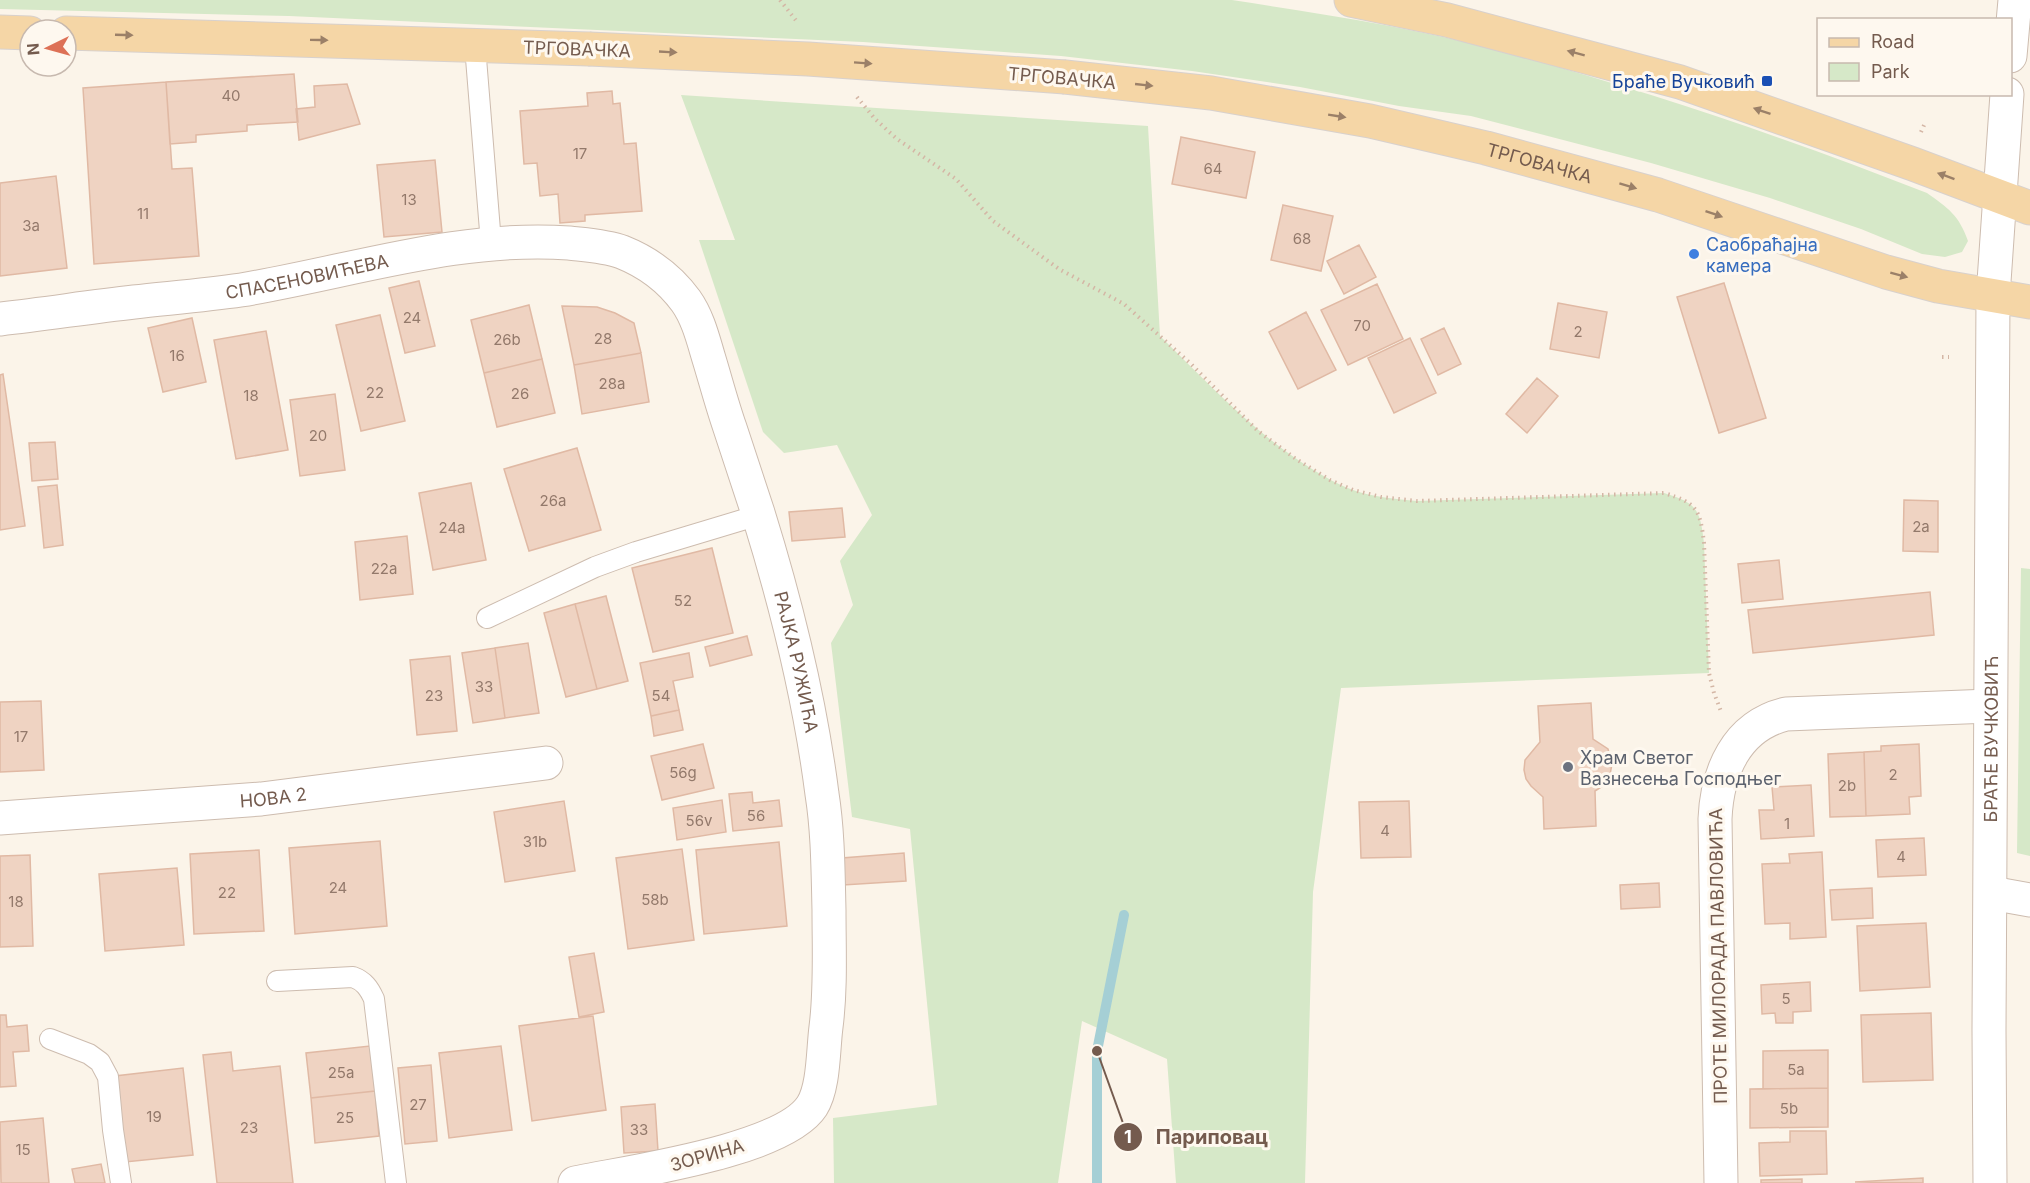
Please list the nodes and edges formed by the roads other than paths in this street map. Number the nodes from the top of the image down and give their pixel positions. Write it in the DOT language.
graph roads {
  1 [pos="1351,0"];
  2 [pos="2015,0"];
  3 [pos="1448,10"];
  4 [pos="0,33"];
  5 [pos="18,33"];
  6 [pos="78,33"];
  7 [pos="2012,34"];
  8 [pos="475,46"];
  9 [pos="2007,96"];
  10 [pos="2015,202"];
  11 [pos="491,243"];
  12 [pos="614,249"];
  13 [pos="1993,296"];
  14 [pos="2030,302"];
  15 [pos="0,319"];
  16 [pos="759,515"];
  17 [pos="487,618"];
  18 [pos="1990,706"];
  19 [pos="546,763"];
  20 [pos="0,818"];
  21 [pos="1991,893"];
  22 [pos="2030,900"];
  23 [pos="277,981"];
  24 [pos="50,1039"];
  25 [pos="798,1119"];
  26 [pos="122,1183"];
  27 [pos="396,1183"];
  28 [pos="575,1183"];
  29 [pos="1721,1183"];
  30 [pos="1990,1183"];
  1 -- 3 [label="main road"];
  2 -- 7 [label="street"];
  10 -- 3 [label="main road, one-way"];
  4 -- 5 [label="main road"];
  6 -- 8 [label="main road, ТРГОВАЧКА, one-way"];
  8 -- 11 [label="lane"];
  8 -- 13 [label="main road, ТРГОВАЧКА, one-way, bridge"];
  9 -- 10 [label="street, БРАЋЕ ВУЧКОВИЋ"];
  10 -- 13 [label="street, БРАЋЕ ВУЧКОВИЋ"];
  11 -- 12 [label="street, СПАСЕНОВИЋЕВА"];
  11 -- 15 [label="street, СПАСЕНОВИЋЕВА"];
  12 -- 16 [label="street, РАЈКА РУЖИЋА"];
  13 -- 14 [label="main road, ТРГОВАЧКА"];
  13 -- 18 [label="street, БРАЋЕ ВУЧКОВИЋ"];
  16 -- 17 [label="lane"];
  16 -- 25 [label="street, РАЈКА РУЖИЋА"];
  18 -- 21 [label="street, БРАЋЕ ВУЧКОВИЋ"];
  18 -- 29 [label="street, ПРОТЕ МИЛОРАДА ПАВЛОВИЋА"];
  19 -- 20 [label="street, НОВА 2"];
  21 -- 22 [label="street"];
  21 -- 30 [label="street, БРАЋЕ ВУЧКОВИЋ"];
  23 -- 27 [label="lane"];
  24 -- 26 [label="lane"];
  25 -- 28 [label="street, ЗОРИНА"];
}
